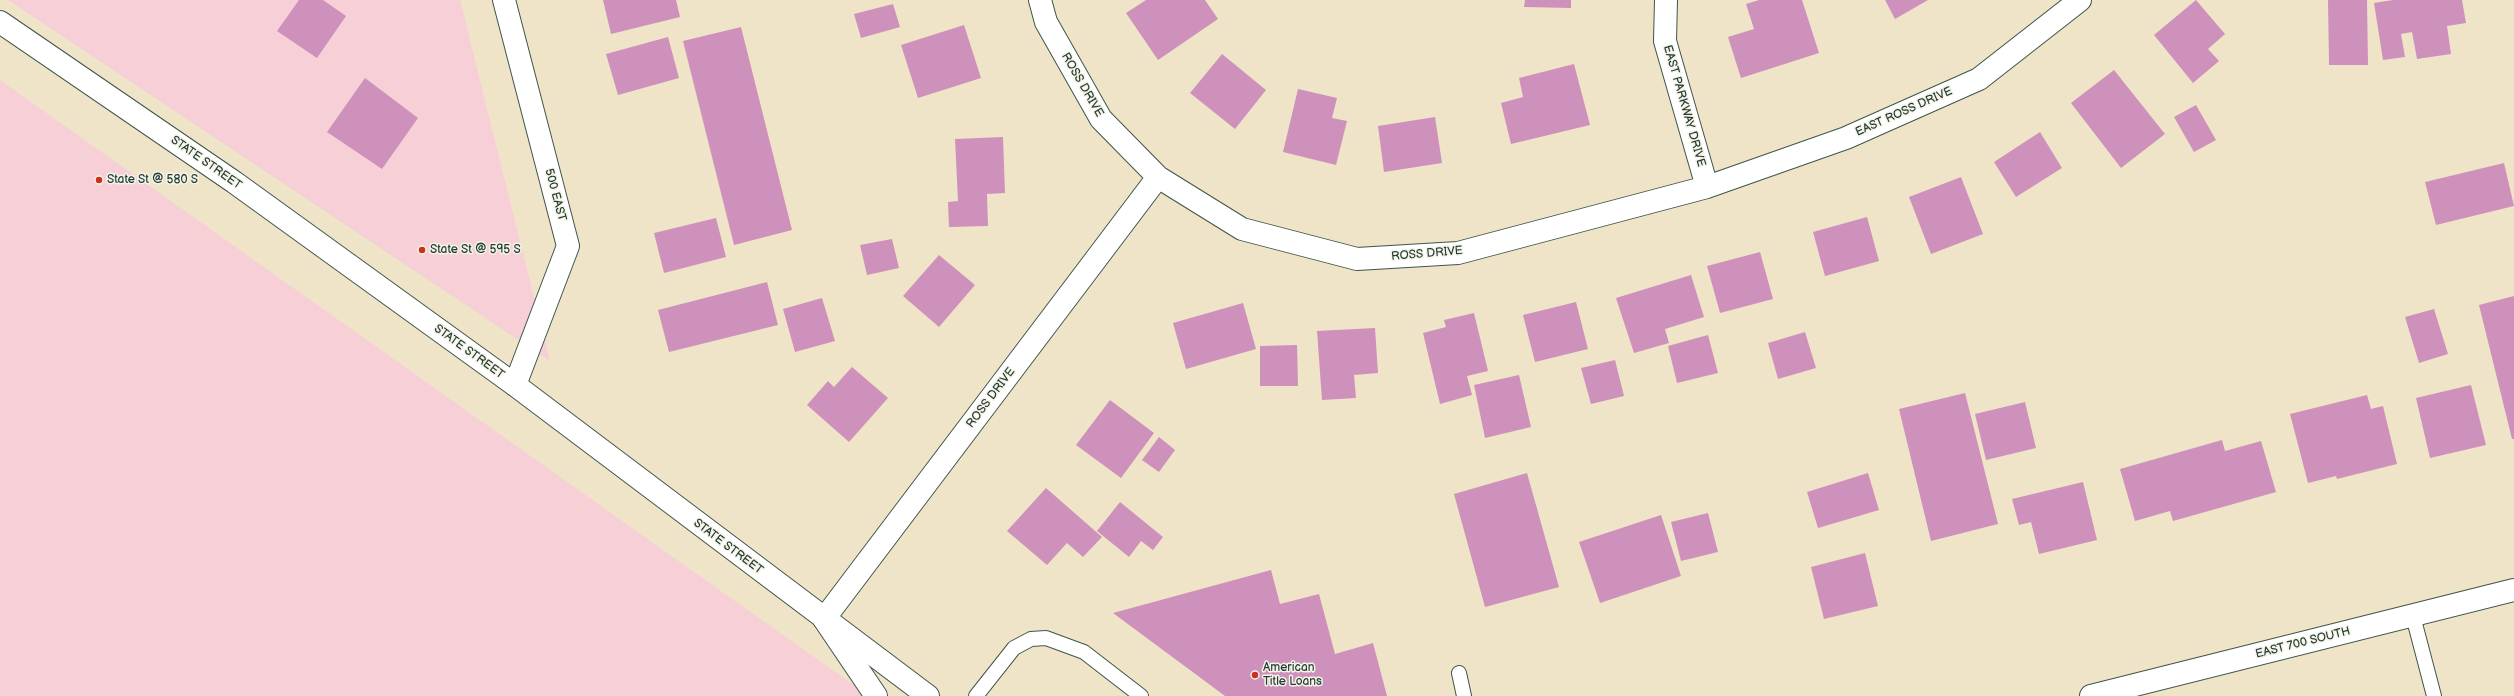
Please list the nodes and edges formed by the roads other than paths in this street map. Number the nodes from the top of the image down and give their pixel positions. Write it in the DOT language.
graph roads {
  1 [pos="504,0"];
  2 [pos="1040,0"];
  3 [pos="1666,0"];
  4 [pos="2080,0"];
  5 [pos="0,22"];
  6 [pos="1158,177"];
  7 [pos="1707,187"];
  8 [pos="515,385"];
  9 [pos="2514,590"];
  10 [pos="2413,616"];
  11 [pos="824,619"];
  12 [pos="1459,673"];
  13 [pos="876,696"];
  14 [pos="928,696"];
  15 [pos="976,696"];
  16 [pos="1141,696"];
  17 [pos="1464,696"];
  18 [pos="2091,696"];
  19 [pos="2434,696"];
  1 -- 8 [label="street, 500 EAST"];
  2 -- 6 [label="street, ROSS DRIVE"];
  3 -- 7 [label="street, EAST PARKWAY DRIVE"];
  4 -- 7 [label="street, EAST ROSS DRIVE"];
  5 -- 8 [label="street, STATE STREET"];
  6 -- 7 [label="street, ROSS DRIVE"];
  6 -- 11 [label="street, ROSS DRIVE"];
  8 -- 11 [label="street, STATE STREET"];
  9 -- 10 [label="street, EAST 700 SOUTH"];
  10 -- 18 [label="street, EAST 700 SOUTH"];
  10 -- 19 [label="lane"];
  11 -- 13 [label="street"];
  11 -- 14 [label="street, STATE STREET"];
  12 -- 17 [label="lane"];
  15 -- 16 [label="lane"];
}
